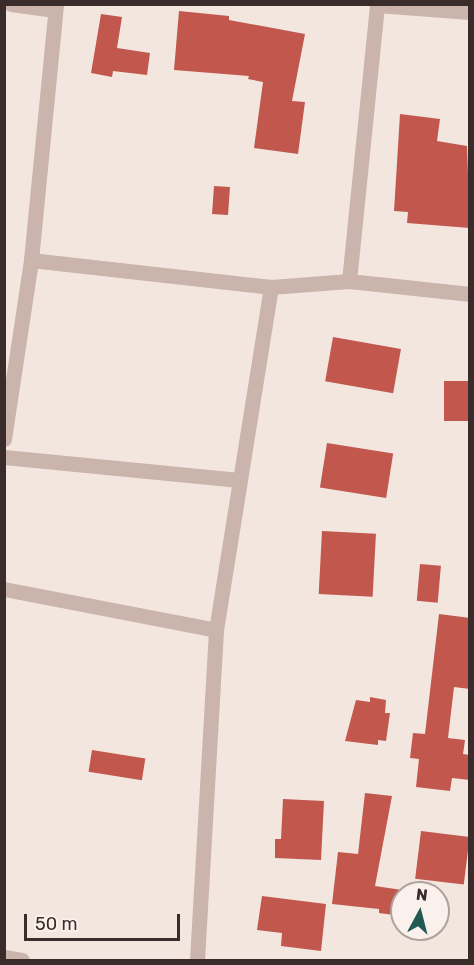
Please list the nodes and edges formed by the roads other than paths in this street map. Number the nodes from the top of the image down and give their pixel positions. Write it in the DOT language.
graph roads {
  1 [pos="11,4"];
  2 [pos="377,5"];
  3 [pos="56,7"];
  4 [pos="470,12"];
  5 [pos="31,260"];
  6 [pos="348,281"];
  7 [pos="271,287"];
  8 [pos="470,294"];
  9 [pos="6,419"];
  10 [pos="4,440"];
  11 [pos="4,457"];
  12 [pos="237,480"];
  13 [pos="4,589"];
  14 [pos="216,630"];
  15 [pos="4,957"];
  16 [pos="22,960"];
  17 [pos="197,960"];
  1 -- 3 [label="street"];
  2 -- 4 [label="street"];
  2 -- 6 [label="street"];
  3 -- 5 [label="street"];
  5 -- 7 [label="street"];
  5 -- 9 [label="street"];
  6 -- 7 [label="street"];
  6 -- 8 [label="street"];
  7 -- 12 [label="street"];
  9 -- 10 [label="street"];
  11 -- 12 [label="street"];
  12 -- 14 [label="street"];
  13 -- 14 [label="street"];
  14 -- 17 [label="street"];
  15 -- 16 [label="street"];
}
